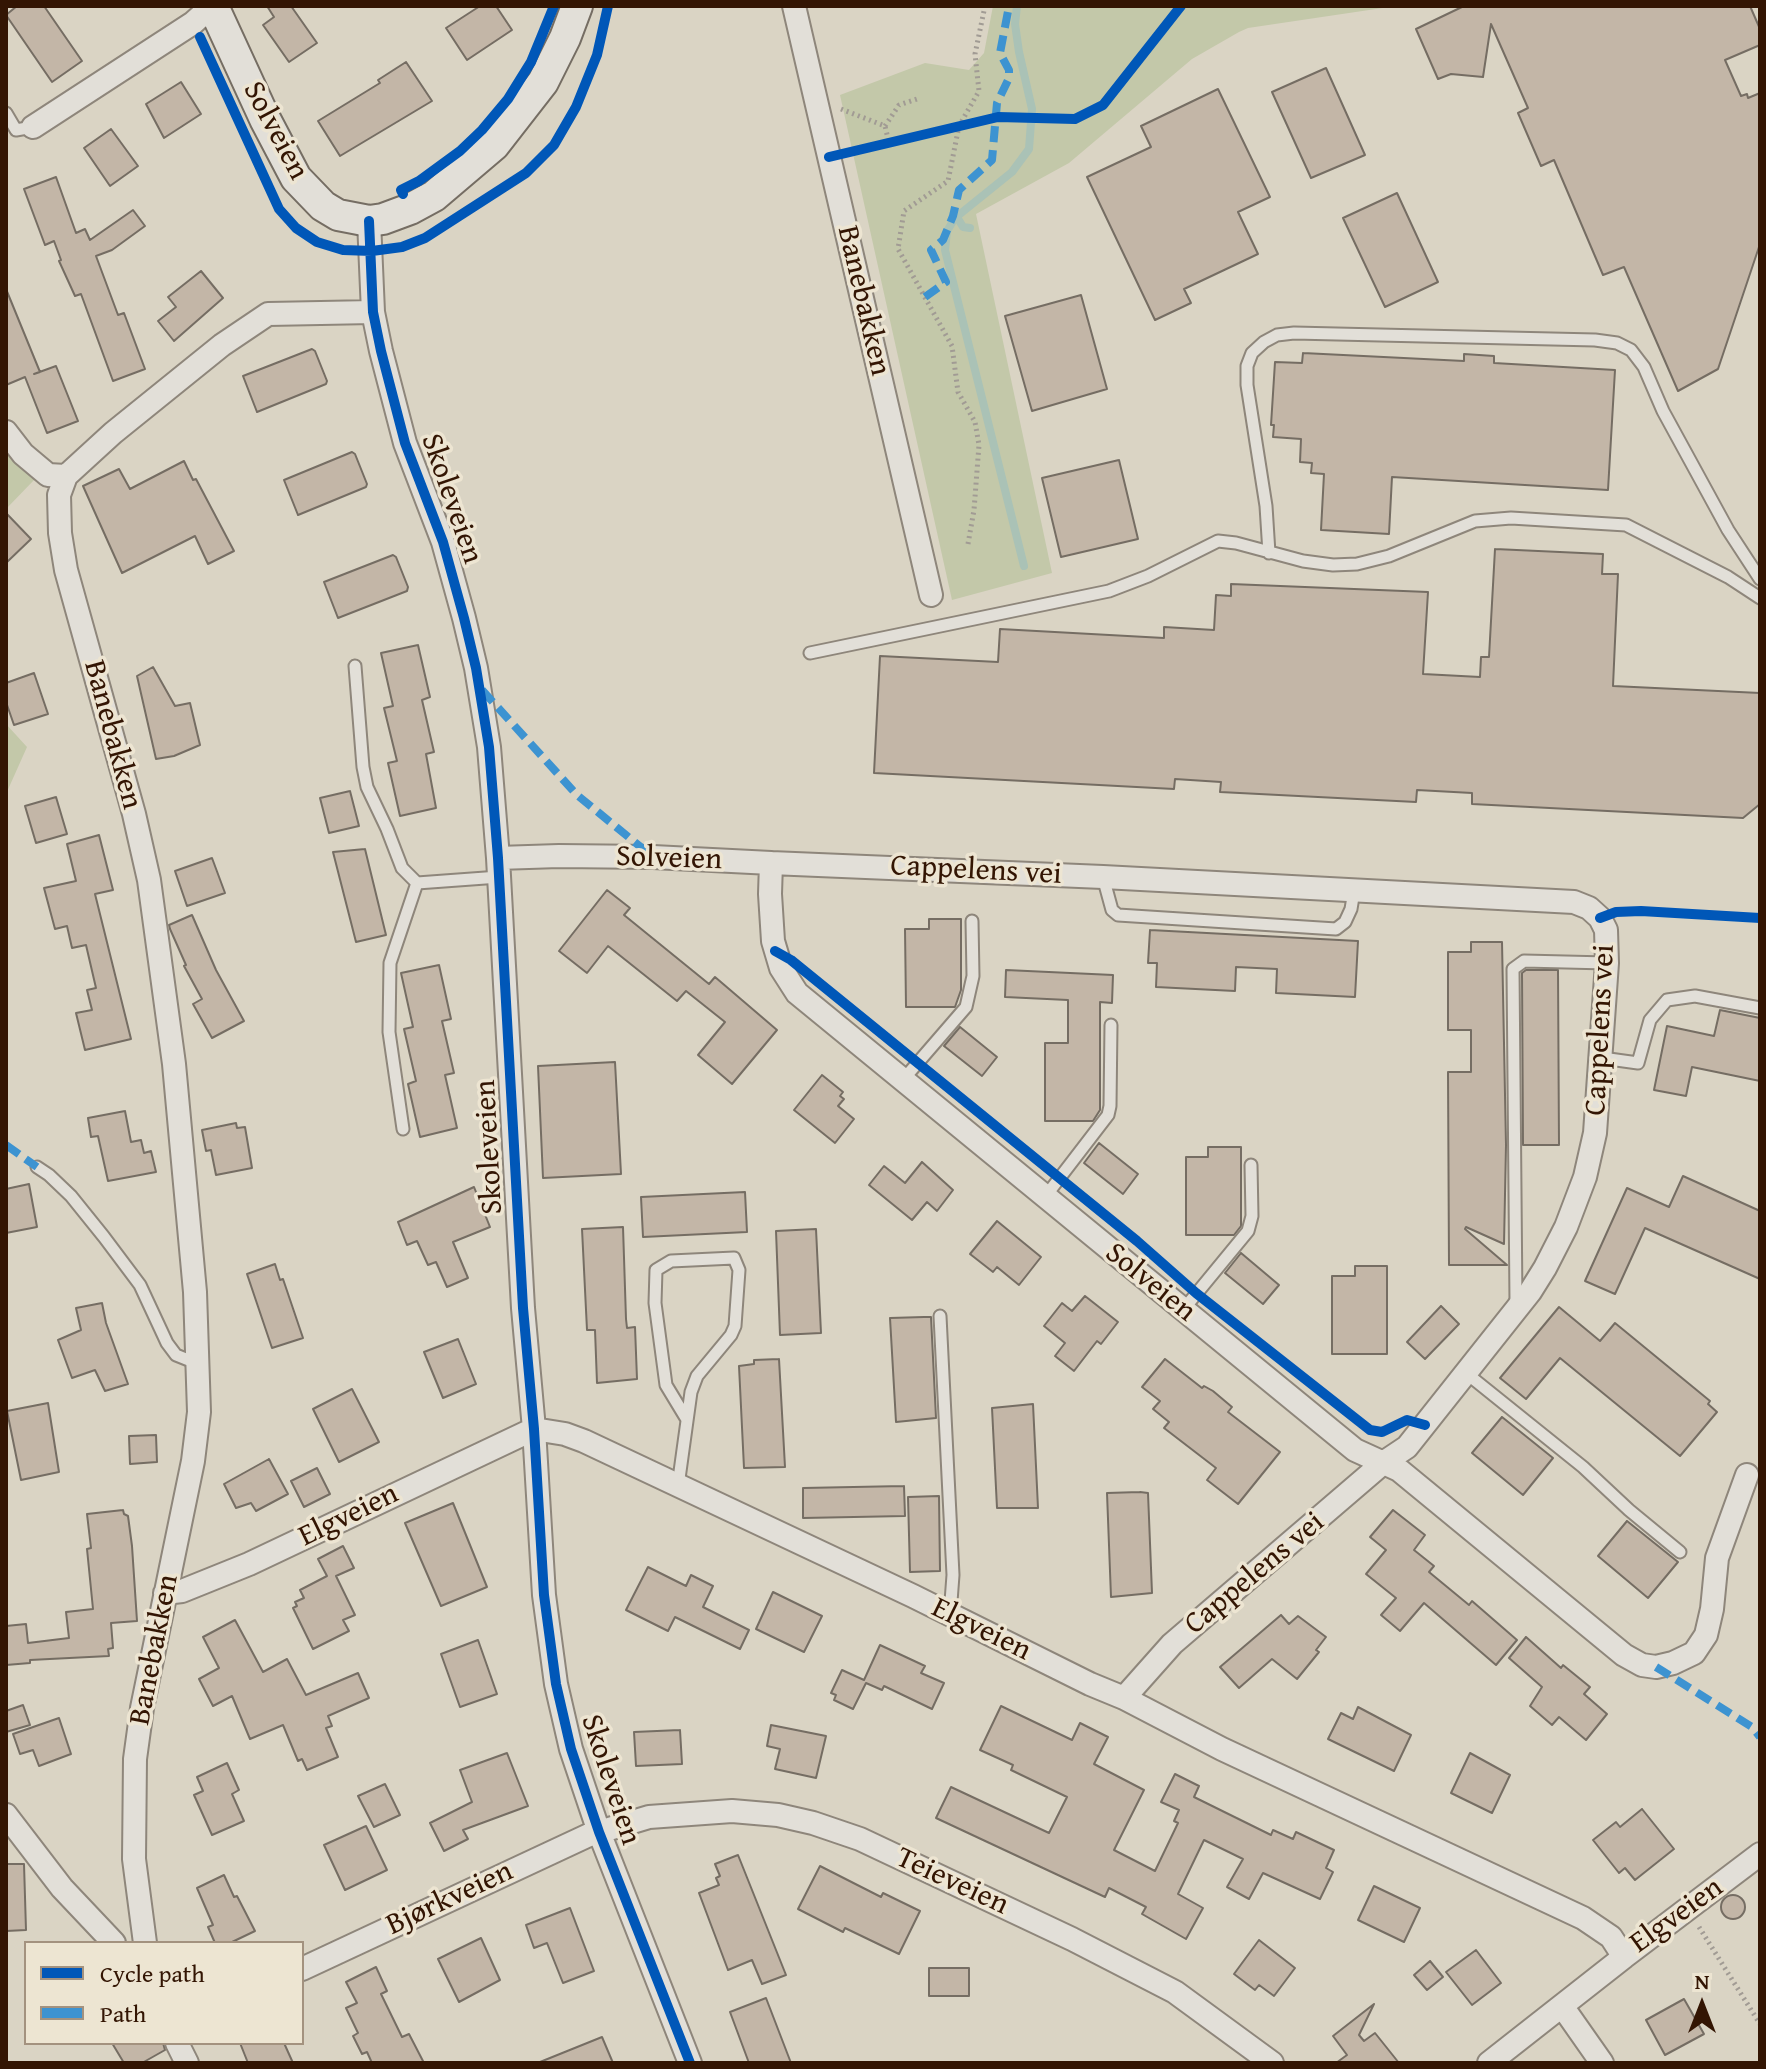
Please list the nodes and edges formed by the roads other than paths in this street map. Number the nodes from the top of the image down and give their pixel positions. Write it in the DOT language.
graph roads {
  1 [pos="213,6"];
  2 [pos="577,6"];
  3 [pos="794,6"];
  4 [pos="6,113"];
  5 [pos="33,127"];
  6 [pos="369,221"];
  7 [pos="373,312"];
  8 [pos="6,432"];
  9 [pos="66,476"];
  10 [pos="1269,553"];
  11 [pos="1760,579"];
  12 [pos="931,595"];
  13 [pos="1760,598"];
  14 [pos="810,653"];
  15 [pos="355,666"];
  16 [pos="771,863"];
  17 [pos="499,868"];
  18 [pos="1103,877"];
  19 [pos="417,883"];
  20 [pos="1354,891"];
  21 [pos="972,921"];
  22 [pos="1607,963"];
  23 [pos="1760,1008"];
  24 [pos="1111,1025"];
  25 [pos="1602,1058"];
  26 [pos="902,1081"];
  27 [pos="403,1129"];
  28 [pos="1251,1165"];
  29 [pos="37,1167"];
  30 [pos="1045,1197"];
  31 [pos="1516,1309"];
  32 [pos="1183,1310"];
  33 [pos="940,1316"];
  34 [pos="199,1359"];
  35 [pos="1466,1373"];
  36 [pos="686,1418"];
  37 [pos="534,1429"];
  38 [pos="1383,1463"];
  39 [pos="1747,1475"];
  40 [pos="678,1486"];
  41 [pos="1680,1552"];
  42 [pos="165,1593"];
  43 [pos="950,1616"];
  44 [pos="1124,1698"];
  45 [pos="6,1815"];
  46 [pos="599,1832"];
  47 [pos="1760,1854"];
  48 [pos="112,1941"];
  49 [pos="145,1941"];
  50 [pos="1624,1957"];
  51 [pos="304,1968"];
  52 [pos="1562,2006"];
  53 [pos="178,2045"];
  54 [pos="187,2063"];
  55 [pos="690,2063"];
  56 [pos="1272,2063"];
  57 [pos="1489,2063"];
  58 [pos="1602,2063"];
  1 -- 5 [label="street"];
  1 -- 6 [label="main road, Solveien"];
  2 -- 6 [label="main road"];
  3 -- 12 [label="street, Banebakken"];
  4 -- 5 [label="lane"];
  6 -- 7 [label="street, Skoleveien"];
  7 -- 9 [label="street"];
  7 -- 17 [label="street, Skoleveien"];
  8 -- 9 [label="street"];
  9 -- 34 [label="street, Banebakken"];
  10 -- 11 [label="lane"];
  10 -- 13 [label="lane"];
  10 -- 14 [label="lane"];
  15 -- 19 [label="lane"];
  16 -- 17 [label="street, Solveien"];
  16 -- 18 [label="street, Cappelens vei"];
  16 -- 26 [label="street, Solveien"];
  17 -- 19 [label="lane"];
  17 -- 37 [label="street, Skoleveien"];
  18 -- 20 [label="street, Cappelens vei"];
  18 -- 20 [label="lane"];
  19 -- 27 [label="lane"];
  20 -- 22 [label="street, Cappelens vei"];
  21 -- 26 [label="lane"];
  22 -- 25 [label="street, Cappelens vei"];
  22 -- 31 [label="lane"];
  23 -- 25 [label="lane"];
  24 -- 30 [label="lane"];
  25 -- 31 [label="street, Cappelens vei"];
  26 -- 30 [label="street, Solveien"];
  28 -- 32 [label="lane"];
  29 -- 34 [label="lane"];
  30 -- 32 [label="street, Solveien"];
  31 -- 35 [label="street, Cappelens vei"];
  32 -- 38 [label="street, Solveien"];
  33 -- 43 [label="lane"];
  34 -- 42 [label="street, Banebakken"];
  35 -- 38 [label="street, Cappelens vei"];
  35 -- 41 [label="lane"];
  36 -- 36 [label="lane"];
  36 -- 40 [label="lane"];
  37 -- 40 [label="street, Elgveien"];
  37 -- 42 [label="street, Elgveien"];
  37 -- 46 [label="street, Skoleveien"];
  38 -- 39 [label="street, Solveien"];
  38 -- 44 [label="street, Cappelens vei"];
  40 -- 43 [label="street, Elgveien"];
  42 -- 49 [label="street, Banebakken"];
  43 -- 44 [label="street, Elgveien"];
  44 -- 50 [label="street, Elgveien"];
  45 -- 48 [label="street"];
  46 -- 51 [label="street, Bjørkveien"];
  46 -- 55 [label="street, Skoleveien"];
  46 -- 56 [label="street, Teieveien"];
  47 -- 50 [label="street, Elgveien"];
  50 -- 52 [label="street"];
  52 -- 57 [label="street"];
  52 -- 58 [label="street"];
  53 -- 54 [label="street"];
}
